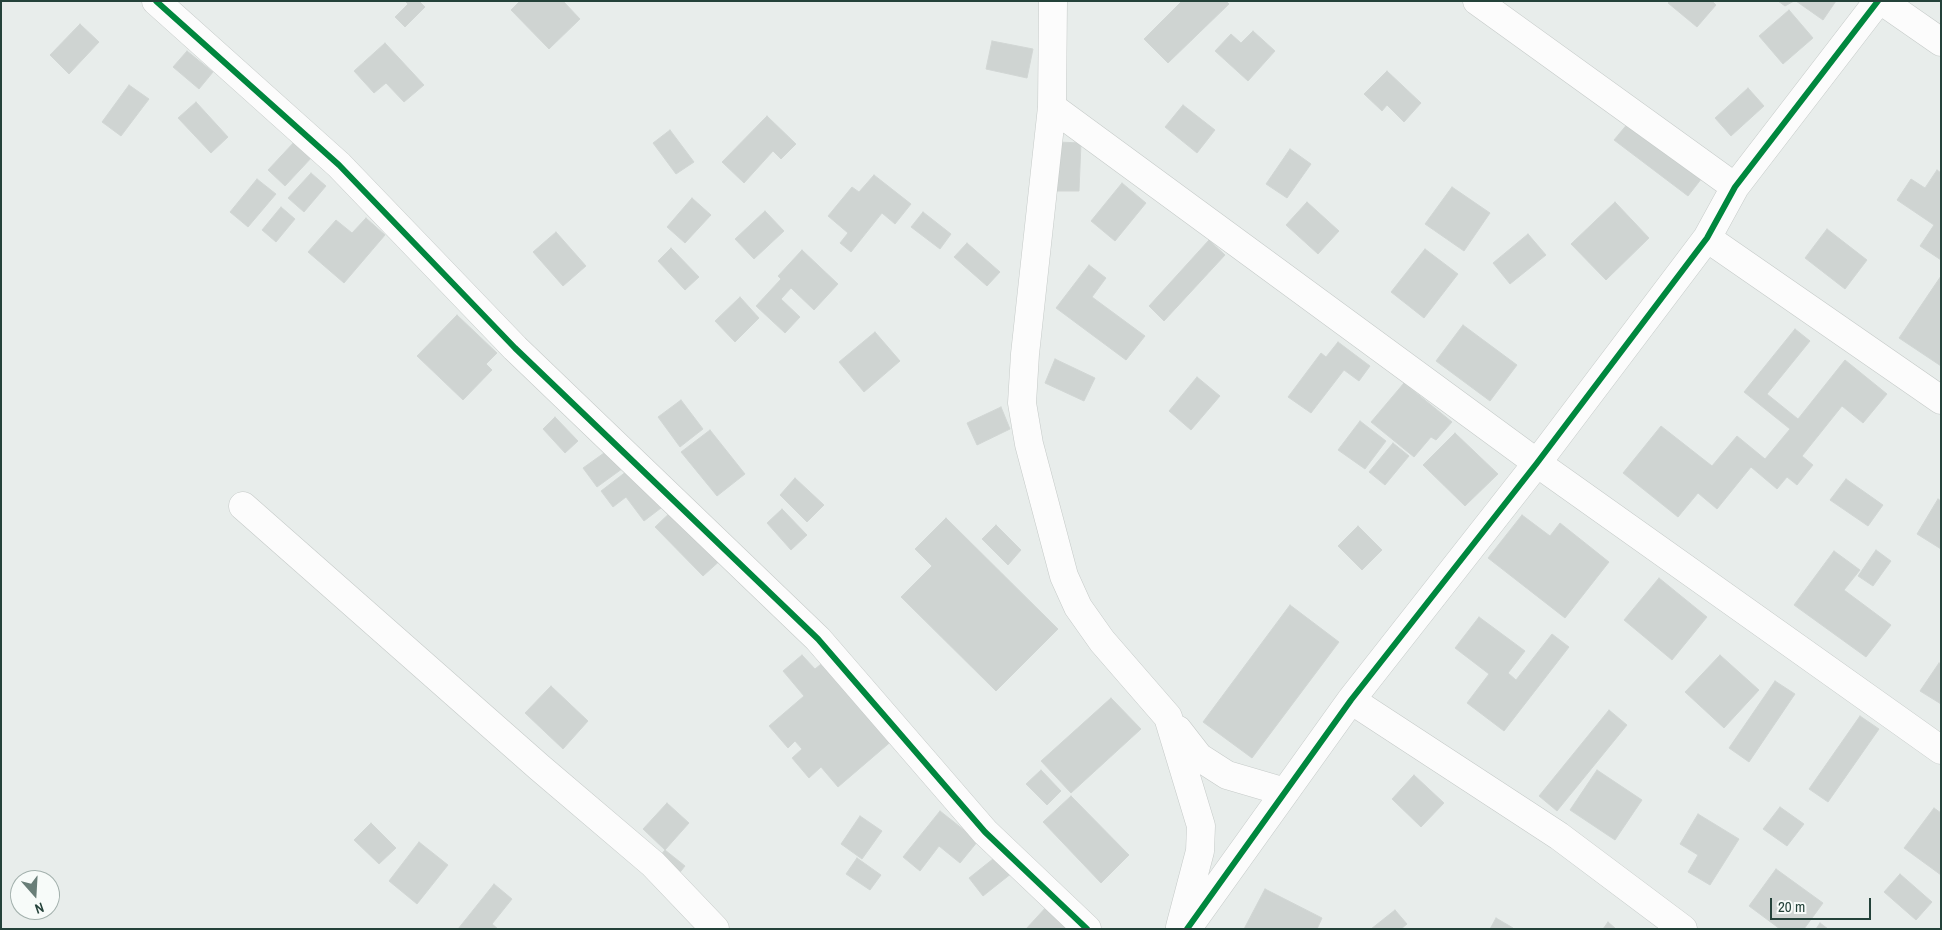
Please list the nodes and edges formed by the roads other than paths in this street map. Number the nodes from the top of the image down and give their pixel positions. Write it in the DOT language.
graph roads {
  1 [pos="156,1"];
  2 [pos="1053,1"];
  3 [pos="1477,1"];
  4 [pos="1878,1"];
  5 [pos="1882,1"];
  6 [pos="1941,42"];
  7 [pos="1052,107"];
  8 [pos="1735,187"];
  9 [pos="1707,238"];
  10 [pos="1941,400"];
  11 [pos="1537,463"];
  12 [pos="243,506"];
  13 [pos="1351,700"];
  14 [pos="1168,717"];
  15 [pos="1941,750"];
  16 [pos="1285,792"];
  17 [pos="715,929"];
  18 [pos="1087,929"];
  19 [pos="1180,929"];
  20 [pos="1187,929"];
  21 [pos="1683,929"];
  1 -- 18 [label="street"];
  2 -- 7 [label="street"];
  3 -- 8 [label="street"];
  4 -- 8 [label="street"];
  5 -- 6 [label="street"];
  7 -- 11 [label="street"];
  7 -- 14 [label="street"];
  8 -- 9 [label="street"];
  9 -- 10 [label="street"];
  9 -- 11 [label="street"];
  11 -- 13 [label="street"];
  11 -- 15 [label="street"];
  12 -- 17 [label="street"];
  13 -- 16 [label="street"];
  13 -- 21 [label="street"];
  14 -- 16 [label="street"];
  14 -- 19 [label="street"];
  16 -- 20 [label="street"];
}
